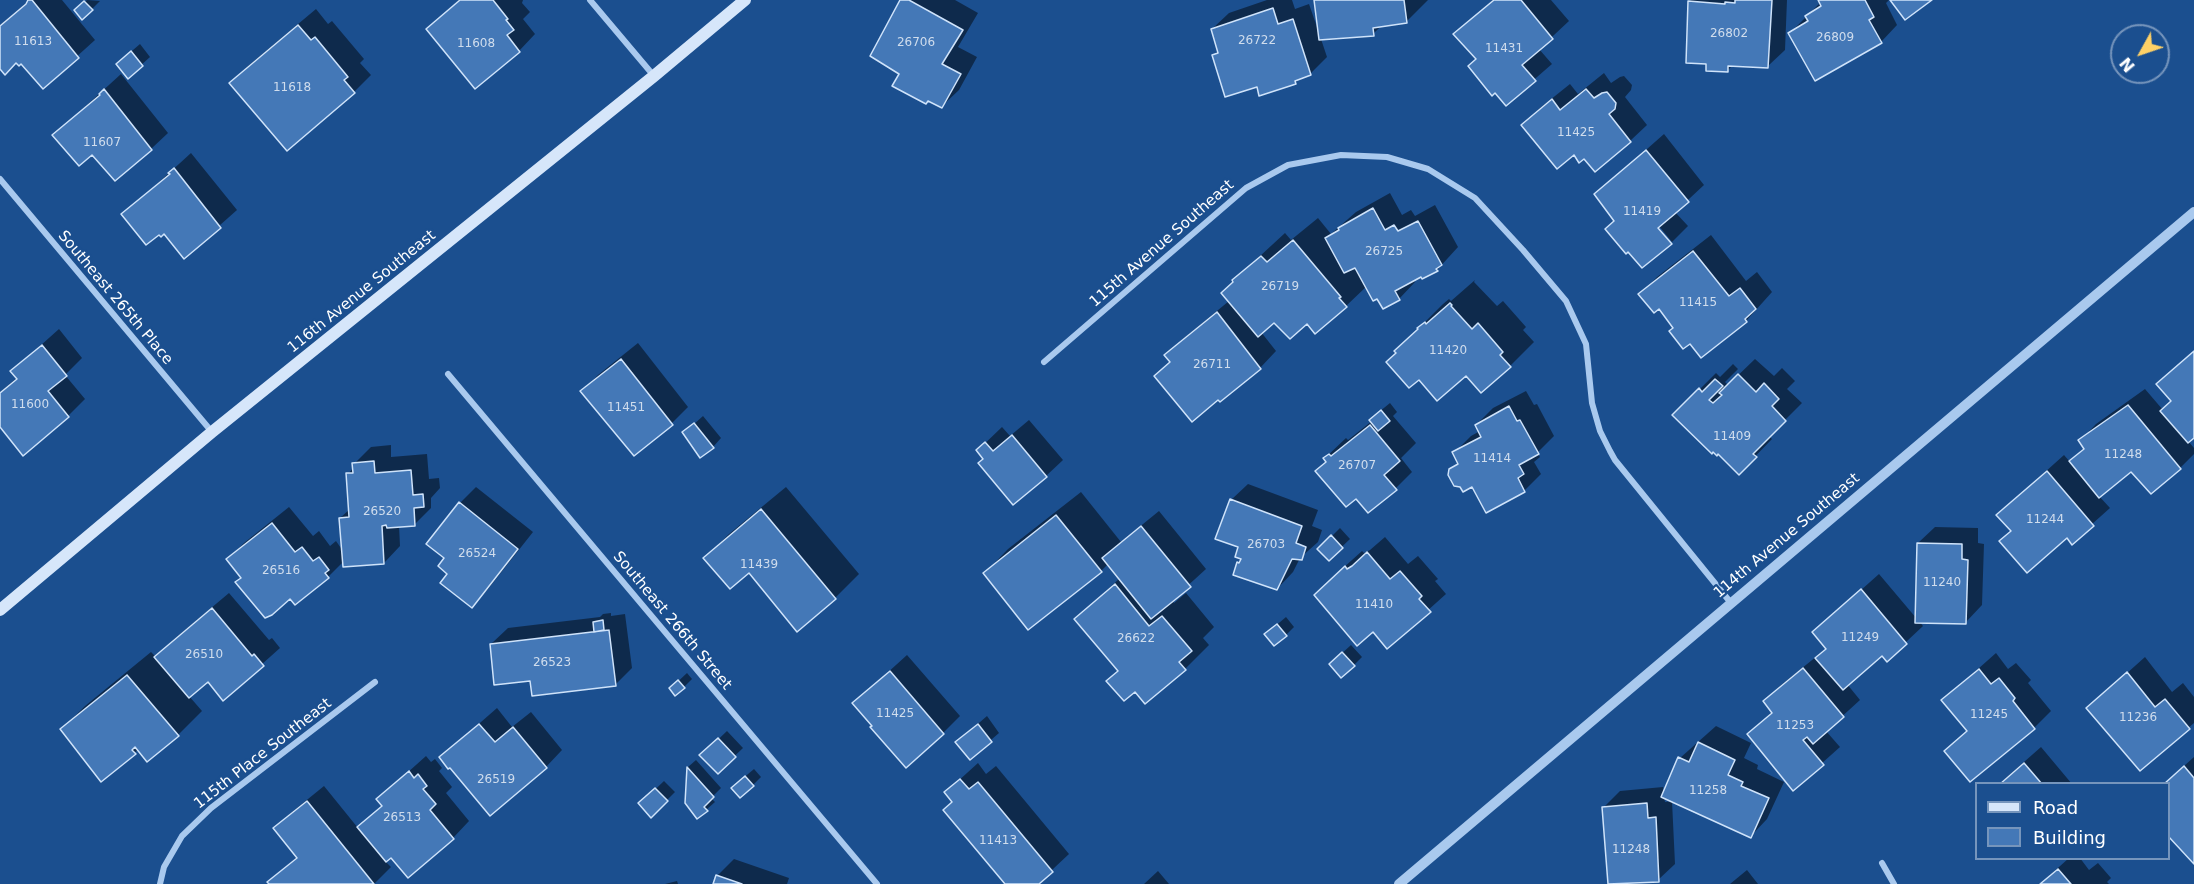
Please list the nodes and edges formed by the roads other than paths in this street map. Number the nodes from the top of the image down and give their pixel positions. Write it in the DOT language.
graph roads {
  1 [pos="590,0"];
  2 [pos="745,0"];
  3 [pos="654,76"];
  4 [pos="0,179"];
  5 [pos="2194,212"];
  6 [pos="1044,362"];
  7 [pos="447,374"];
  8 [pos="212,432"];
  9 [pos="1731,603"];
  10 [pos="0,610"];
  11 [pos="375,682"];
  12 [pos="1882,863"];
  13 [pos="160,884"];
  14 [pos="877,884"];
  15 [pos="1399,884"];
  16 [pos="1894,884"];
  1 -- 3 [label="street"];
  2 -- 3 [label="main road, 116th Avenue Southeast"];
  3 -- 8 [label="main road, 116th Avenue Southeast"];
  4 -- 8 [label="street, Southeast 265th Place"];
  5 -- 9 [label="street, 114th Avenue Southeast"];
  6 -- 9 [label="street, 115th Avenue Southeast"];
  7 -- 14 [label="street, Southeast 266th Street"];
  8 -- 10 [label="main road, 116th Avenue Southeast"];
  9 -- 15 [label="street, 114th Avenue Southeast"];
  11 -- 13 [label="street, 115th Place Southeast"];
  12 -- 16 [label="street"];
}
